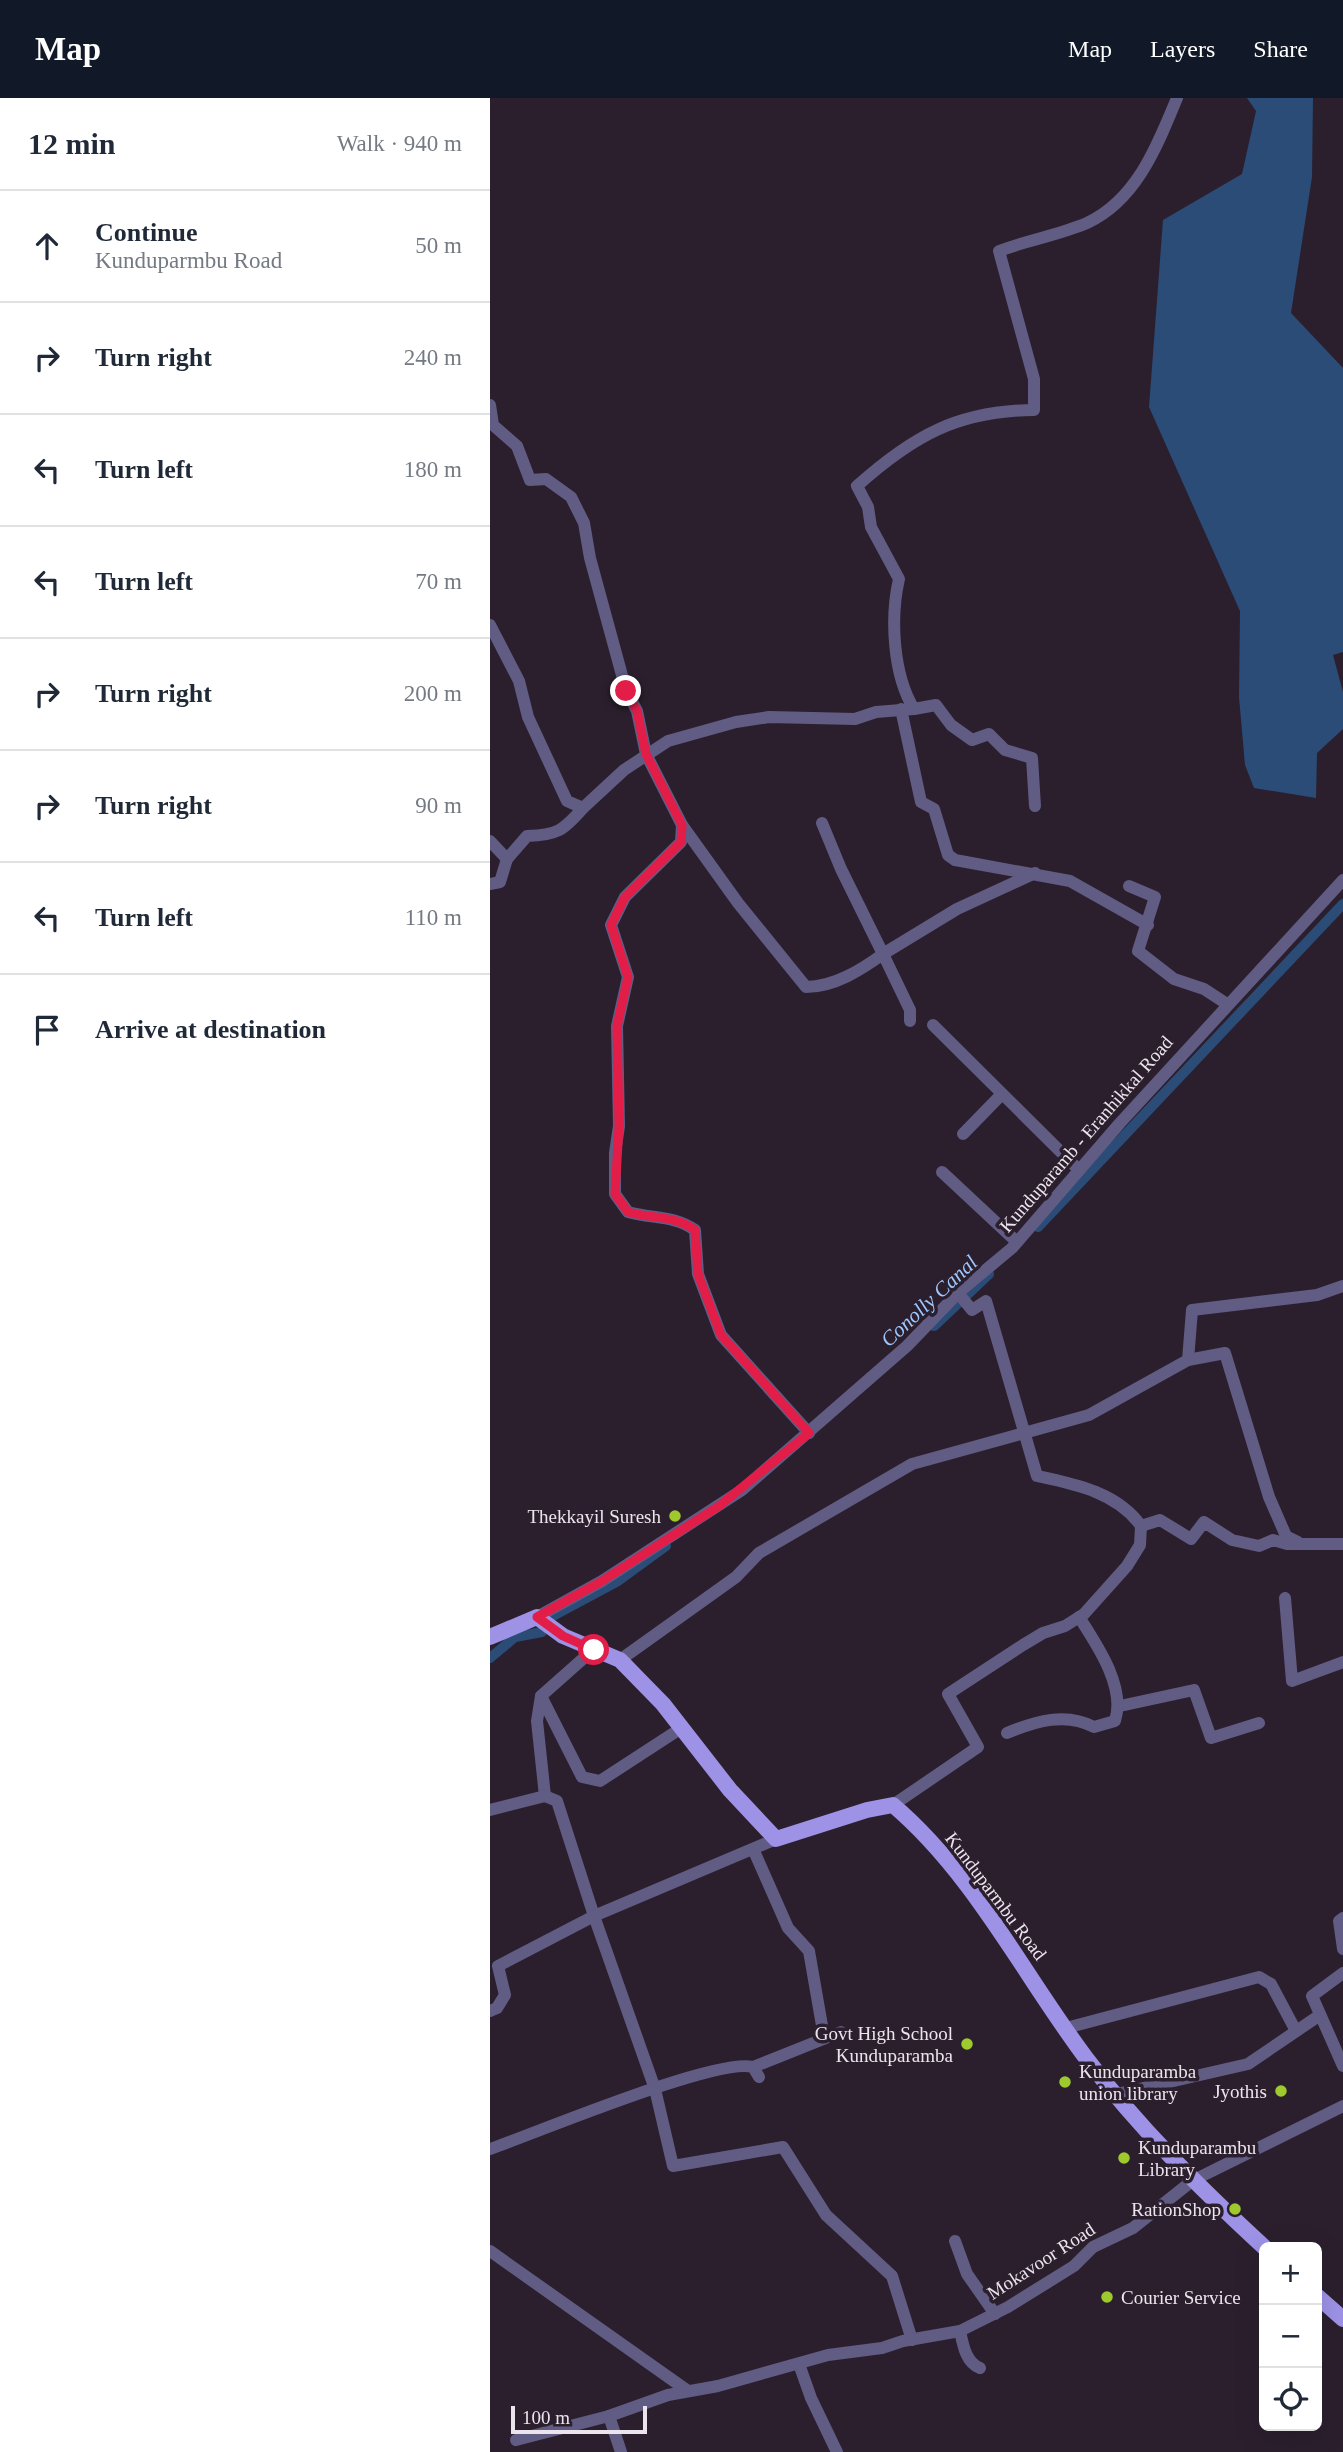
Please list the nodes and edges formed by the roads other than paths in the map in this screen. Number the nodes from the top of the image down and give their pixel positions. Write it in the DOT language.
graph roads {
  1 [pos="1177,98"];
  2 [pos="490,405"];
  3 [pos="490,625"];
  4 [pos="907,709"];
  5 [pos="646,754"];
  6 [pos="1035,806"];
  7 [pos="583,808"];
  8 [pos="822,822"];
  9 [pos="682,825"];
  10 [pos="490,841"];
  11 [pos="507,859"];
  12 [pos="1035,873"];
  13 [pos="1343,880"];
  14 [pos="490,884"];
  15 [pos="1129,886"];
  16 [pos="1148,925"];
  17 [pos="883,954"];
  18 [pos="1227,1004"];
  19 [pos="910,1021"];
  20 [pos="933,1025"];
  21 [pos="1002,1094"];
  22 [pos="963,1134"];
  23 [pos="1079,1170"];
  24 [pos="942,1172"];
  25 [pos="1017,1242"];
  26 [pos="1343,1286"];
  27 [pos="959,1293"];
  28 [pos="1188,1360"];
  29 [pos="809,1433"];
  30 [pos="1026,1434"];
  31 [pos="1141,1526"];
  32 [pos="1302,1543"];
  33 [pos="1343,1544"];
  34 [pos="1285,1598"];
  35 [pos="1079,1617"];
  36 [pos="543,1623"];
  37 [pos="490,1637"];
  38 [pos="594,1650"];
  39 [pos="620,1660"];
  40 [pos="1343,1662"];
  41 [pos="541,1696"];
  42 [pos="1120,1706"];
  43 [pos="1259,1723"];
  44 [pos="683,1727"];
  45 [pos="1007,1733"];
  46 [pos="545,1796"];
  47 [pos="893,1805"];
  48 [pos="490,1810"];
  49 [pos="776,1839"];
  50 [pos="754,1851"];
  51 [pos="594,1916"];
  52 [pos="1343,1918"];
  53 [pos="1343,1949"];
  54 [pos="1343,1973"];
  55 [pos="490,2011"];
  56 [pos="1320,2015"];
  57 [pos="1066,2028"];
  58 [pos="1296,2031"];
  59 [pos="841,2032"];
  60 [pos="824,2037"];
  61 [pos="1343,2066"];
  62 [pos="655,2089"];
  63 [pos="1117,2094"];
  64 [pos="1343,2106"];
  65 [pos="490,2150"];
  66 [pos="1192,2181"];
  67 [pos="955,2241"];
  68 [pos="1259,2242"];
  69 [pos="490,2251"];
  70 [pos="1322,2300"];
  71 [pos="995,2314"];
  72 [pos="1343,2319"];
  73 [pos="960,2331"];
  74 [pos="912,2340"];
  75 [pos="799,2364"];
  76 [pos="980,2368"];
  77 [pos="688,2391"];
  78 [pos="609,2416"];
  79 [pos="516,2440"];
  80 [pos="621,2452"];
  81 [pos="837,2452"];
  1 -- 4 [label="street"];
  2 -- 5 [label="street"];
  3 -- 7 [label="street"];
  4 -- 5 [label="street"];
  4 -- 6 [label="street"];
  4 -- 12 [label="street"];
  5 -- 7 [label="street"];
  5 -- 9 [label="street"];
  7 -- 11 [label="street"];
  8 -- 17 [label="street"];
  9 -- 17 [label="street"];
  9 -- 29 [label="street"];
  10 -- 11 [label="street"];
  11 -- 14 [label="street"];
  12 -- 16 [label="street"];
  12 -- 17 [label="street"];
  13 -- 18 [label="street, Kunduparamb - Eranhikkal Road"];
  15 -- 16 [label="street"];
  16 -- 18 [label="street"];
  17 -- 19 [label="street"];
  18 -- 23 [label="street, Kunduparamb - Eranhikkal Road"];
  20 -- 21 [label="street"];
  21 -- 22 [label="street"];
  21 -- 23 [label="street"];
  23 -- 25 [label="street, Kunduparamb - Eranhikkal Road"];
  24 -- 25 [label="street"];
  25 -- 27 [label="street, Kunduparamb - Eranhikkal Road"];
  26 -- 28 [label="street"];
  27 -- 29 [label="street, Kunduparamb - Eranhikkal Road"];
  27 -- 30 [label="street"];
  28 -- 30 [label="street"];
  28 -- 32 [label="street"];
  29 -- 36 [label="street, Kunduparamb - Eranhikkal Road"];
  30 -- 31 [label="street"];
  30 -- 39 [label="street"];
  31 -- 32 [label="street"];
  31 -- 35 [label="street"];
  32 -- 33 [label="street"];
  34 -- 40 [label="street"];
  35 -- 42 [label="street"];
  35 -- 47 [label="street"];
  36 -- 37 [label="main road"];
  36 -- 38 [label="main road"];
  38 -- 39 [label="main road"];
  38 -- 41 [label="street"];
  39 -- 44 [label="main road"];
  41 -- 44 [label="street"];
  41 -- 46 [label="street"];
  42 -- 43 [label="street"];
  42 -- 45 [label="street"];
  44 -- 49 [label="main road"];
  46 -- 48 [label="street"];
  46 -- 51 [label="street"];
  47 -- 49 [label="main road"];
  47 -- 57 [label="main road, Kunduparmbu Road"];
  49 -- 50 [label="street"];
  50 -- 51 [label="street"];
  50 -- 60 [label="street"];
  51 -- 55 [label="street"];
  51 -- 62 [label="street"];
  52 -- 53 [label="street"];
  54 -- 56 [label="street"];
  56 -- 58 [label="street"];
  56 -- 61 [label="street"];
  57 -- 58 [label="street"];
  57 -- 63 [label="main road, Kunduparmbu Road"];
  58 -- 63 [label="street"];
  59 -- 60 [label="street"];
  60 -- 62 [label="street"];
  62 -- 65 [label="street"];
  62 -- 74 [label="street"];
  63 -- 66 [label="main road, Kunduparmbu Road"];
  64 -- 66 [label="street, Mokavoor Road"];
  66 -- 68 [label="main road, Kunduparmbu Road"];
  66 -- 71 [label="street, Mokavoor Road"];
  67 -- 71 [label="street"];
  69 -- 77 [label="street"];
  70 -- 72 [label="main road"];
  71 -- 73 [label="street, Mokavoor Road"];
  73 -- 74 [label="street, Mokavoor Road"];
  73 -- 76 [label="street"];
  74 -- 75 [label="street, Mokavoor Road"];
  75 -- 77 [label="street, Mokavoor Road"];
  75 -- 81 [label="street"];
  77 -- 78 [label="street, Mokavoor Road"];
  78 -- 79 [label="street, Mokavoor Road"];
  78 -- 80 [label="street"];
}
